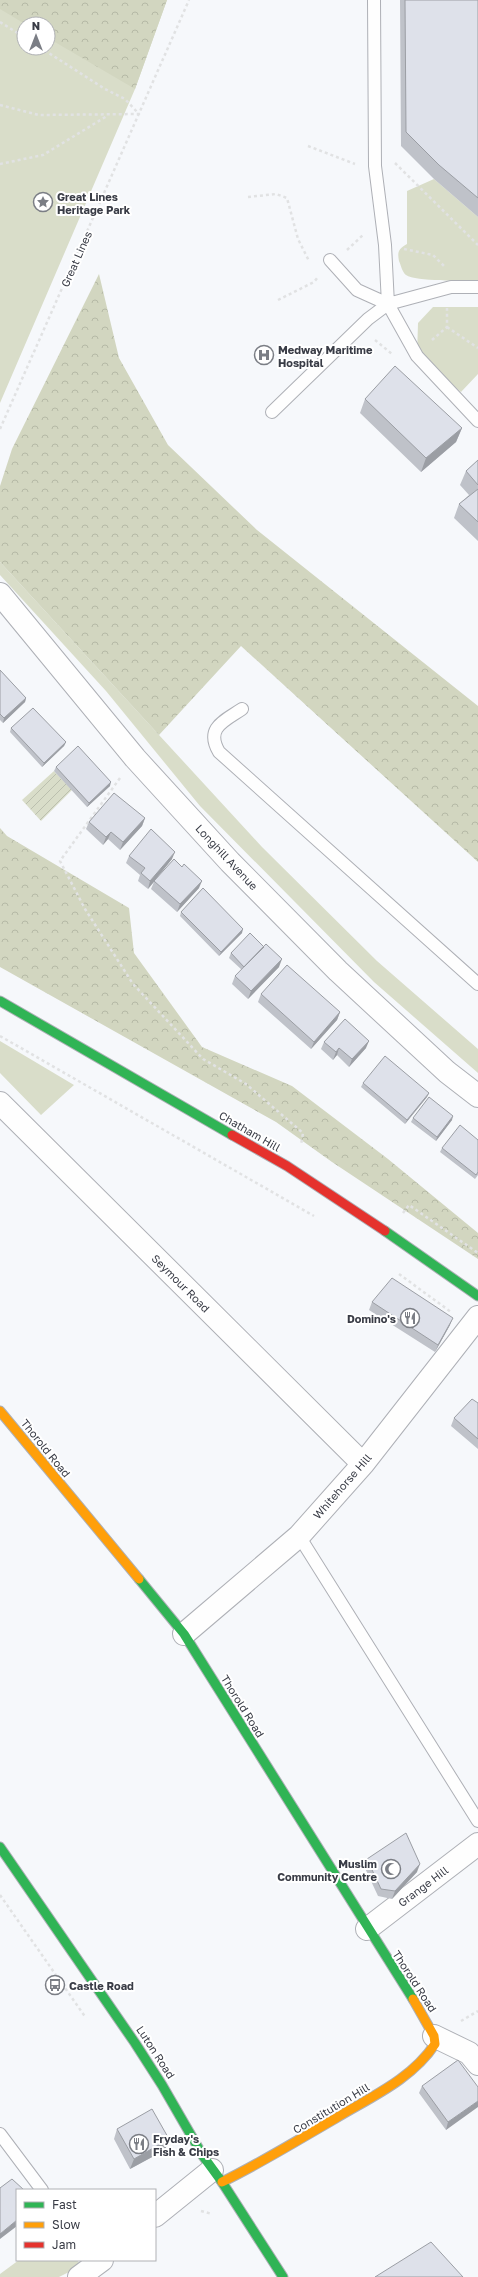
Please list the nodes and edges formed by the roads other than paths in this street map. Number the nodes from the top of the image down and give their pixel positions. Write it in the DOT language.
graph roads {
  1 [pos="374,0"];
  2 [pos="331,262"];
  3 [pos="478,287"];
  4 [pos="388,304"];
  5 [pos="272,412"];
  6 [pos="478,421"];
  7 [pos="0,594"];
  8 [pos="242,709"];
  9 [pos="478,984"];
  10 [pos="0,1001"];
  11 [pos="478,1096"];
  12 [pos="0,1103"];
  13 [pos="478,1296"];
  14 [pos="474,1322"];
  15 [pos="0,1411"];
  16 [pos="363,1464"];
  17 [pos="299,1536"];
  18 [pos="184,1634"];
  19 [pos="478,1821"];
  20 [pos="478,1844"];
  21 [pos="0,1847"];
  22 [pos="367,1929"];
  23 [pos="434,2036"];
  24 [pos="478,2064"];
  25 [pos="0,2134"];
  26 [pos="217,2176"];
  27 [pos="41,2189"];
  28 [pos="156,2215"];
  29 [pos="283,2277"];
  1 -- 4 [label="lane"];
  2 -- 4 [label="lane"];
  3 -- 4 [label="lane"];
  4 -- 5 [label="lane"];
  4 -- 6 [label="lane"];
  7 -- 11 [label="street, Longhill Avenue"];
  8 -- 9 [label="lane"];
  10 -- 13 [label="street, Chatham Hill"];
  12 -- 16 [label="street, Seymour Road"];
  14 -- 16 [label="street, Whitehorse Hill"];
  15 -- 18 [label="street, Thorold Road"];
  16 -- 17 [label="street, Whitehorse Hill"];
  17 -- 18 [label="street, Whitehorse Hill"];
  17 -- 19 [label="lane"];
  18 -- 22 [label="street, Thorold Road"];
  20 -- 22 [label="street, Grange Hill"];
  21 -- 26 [label="street, Luton Road"];
  22 -- 23 [label="street, Thorold Road"];
  23 -- 24 [label="street"];
  23 -- 26 [label="street, Constitution Hill"];
  25 -- 27 [label="lane"];
  26 -- 28 [label="street"];
  26 -- 29 [label="street, Luton Road"];
}
